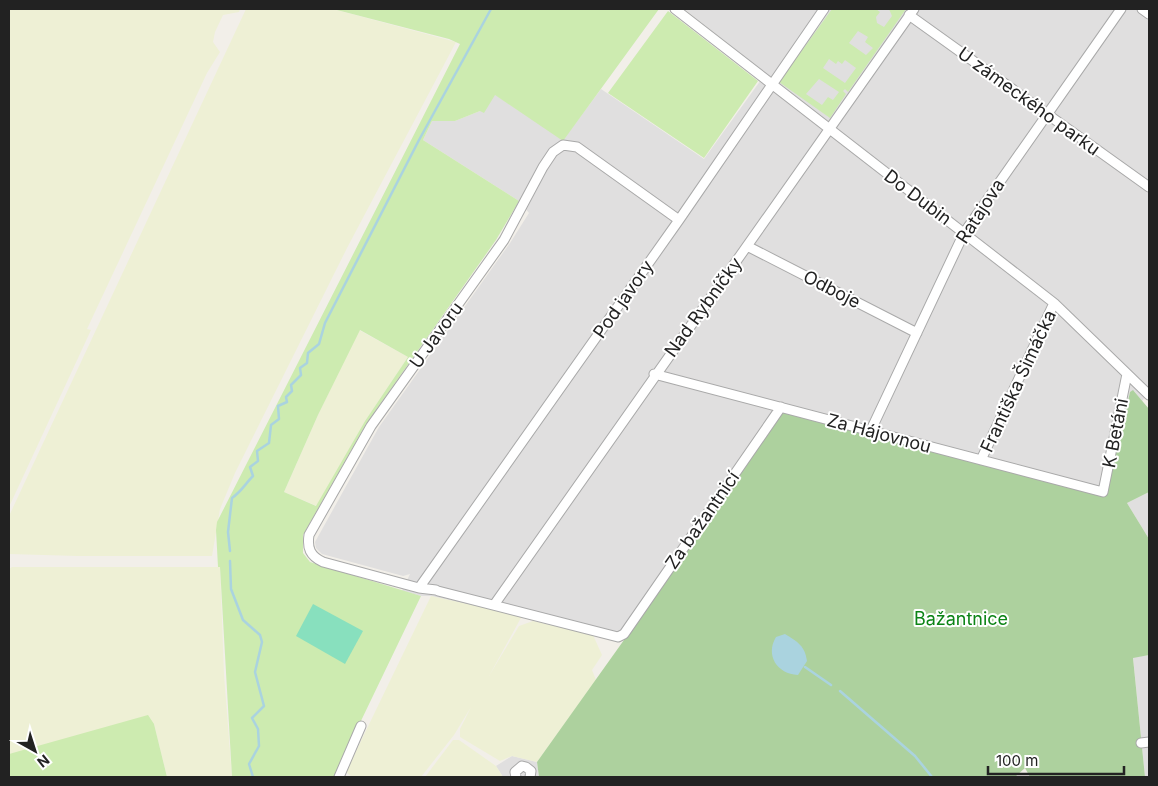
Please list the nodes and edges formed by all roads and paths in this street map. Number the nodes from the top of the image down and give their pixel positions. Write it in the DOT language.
graph roads {
  1 [pos="675,9"];
  2 [pos="824,9"];
  3 [pos="1121,9"];
  4 [pos="1142,9"];
  5 [pos="911,12"];
  6 [pos="1149,14"];
  7 [pos="771,85"];
  8 [pos="1047,115"];
  9 [pos="828,129"];
  10 [pos="1149,187"];
  11 [pos="679,220"];
  12 [pos="964,233"];
  13 [pos="747,246"];
  14 [pos="1054,303"];
  15 [pos="917,333"];
  16 [pos="654,374"];
  17 [pos="1127,374"];
  18 [pos="1149,395"];
  19 [pos="781,407"];
  20 [pos="870,432"];
  21 [pos="981,460"];
  22 [pos="1103,492"];
  23 [pos="419,588"];
  24 [pos="494,605"];
  25 [pos="624,634"];
  26 [pos="361,726"];
  27 [pos="339,777"];
  28 [pos="516,777"];
  29 [pos="530,777"];
  1 -- 7 [label="street, Do Dubin"];
  2 -- 7 [label="street, Pod javory"];
  3 -- 8 [label="street, Ratajova"];
  4 -- 6 [label="street"];
  5 -- 8 [label="street, U zámeckého parku"];
  5 -- 9 [label="street, Nad Rybníčky"];
  7 -- 9 [label="street, Do Dubin"];
  7 -- 11 [label="street, Pod javory"];
  8 -- 10 [label="street, U zámeckého parku"];
  8 -- 12 [label="street, Ratajova"];
  9 -- 12 [label="street, Do Dubin"];
  9 -- 13 [label="street, Nad Rybníčky"];
  11 -- 23 [label="street, Pod javory"];
  11 -- 23 [label="street, U Javoru"];
  12 -- 14 [label="street, Do Dubin"];
  12 -- 15 [label="street, Ratajova"];
  13 -- 15 [label="street, Odboje"];
  13 -- 16 [label="street, Nad Rybníčky"];
  14 -- 17 [label="street, Do Dubin"];
  14 -- 21 [label="street, Františka Šimáčka"];
  15 -- 20 [label="street, Ratajova"];
  16 -- 19 [label="street, Za Hájovnou"];
  16 -- 24 [label="street, Nad Rybníčky"];
  17 -- 18 [label="street, Do Dubin"];
  17 -- 22 [label="street, K Betáni"];
  19 -- 20 [label="street, Za Hájovnou"];
  19 -- 25 [label="street, Za bažantnicí"];
  20 -- 21 [label="street, Za Hájovnou"];
  21 -- 22 [label="street, Za Hájovnou"];
  23 -- 24 [label="street, U Javoru"];
  24 -- 25 [label="street, U Javoru"];
  26 -- 27 [label="street"];
  28 -- 29 [label="street"];
}
